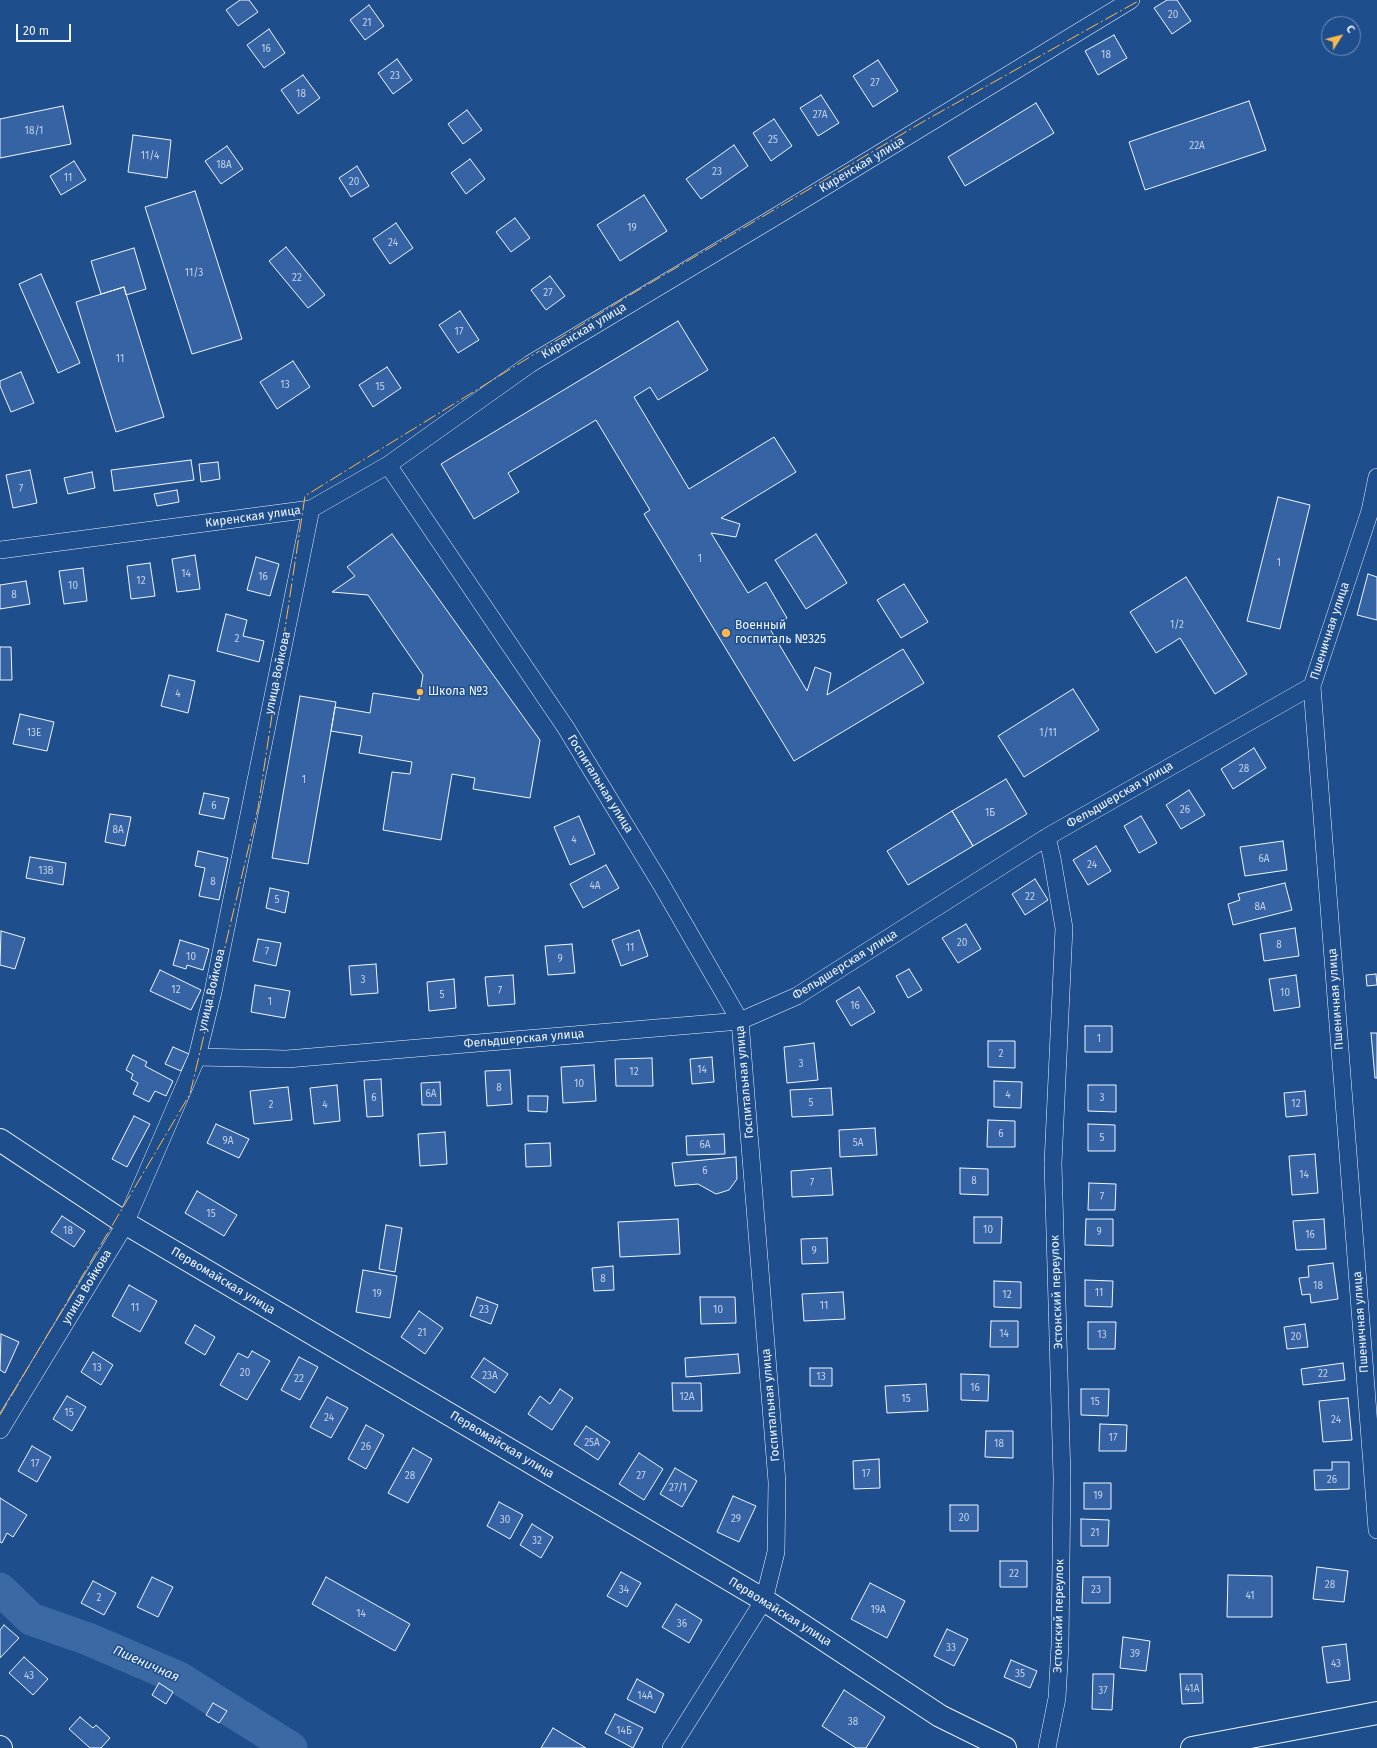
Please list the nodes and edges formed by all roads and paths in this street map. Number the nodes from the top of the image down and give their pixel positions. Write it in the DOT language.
graph roads {
  1 [pos="1131,0"];
  2 [pos="388,465"];
  3 [pos="1377,477"];
  4 [pos="311,509"];
  5 [pos="1373,512"];
  6 [pos="0,550"];
  7 [pos="1312,686"];
  8 [pos="1047,837"];
  9 [pos="740,1021"];
  10 [pos="197,1057"];
  11 [pos="0,1140"];
  12 [pos="125,1223"];
  13 [pos="0,1430"];
  14 [pos="1377,1530"];
  15 [pos="764,1600"];
  16 [pos="1377,1713"];
  17 [pos="672,1748"];
  18 [pos="1005,1748"];
  19 [pos="1047,1748"];
  20 [pos="1192,1748"];
  1 -- 2 [label="street, Киренская улица"];
  2 -- 4 [label="street, Киренская улица"];
  2 -- 9 [label="street, Госпитальная улица"];
  3 -- 5 [label="street, Пшеничная улица"];
  4 -- 6 [label="street, Киренская улица"];
  4 -- 10 [label="street, улица Войкова"];
  5 -- 7 [label="street, Пшеничная улица"];
  7 -- 8 [label="street, Фельдшерская улица"];
  7 -- 14 [label="street, Пшеничная улица"];
  8 -- 9 [label="street, Фельдшерская улица"];
  8 -- 19 [label="street, Эстонский переулок"];
  9 -- 10 [label="street, Фельдшерская улица"];
  9 -- 15 [label="street, Госпитальная улица"];
  10 -- 12 [label="street, улица Войкова"];
  11 -- 12 [label="street, Первомайская улица"];
  12 -- 13 [label="street, улица Войкова"];
  12 -- 15 [label="street, Первомайская улица"];
  15 -- 17 [label="street, Госпитальная улица"];
  15 -- 18 [label="street, Первомайская улица"];
  16 -- 20 [label="street"];
}
